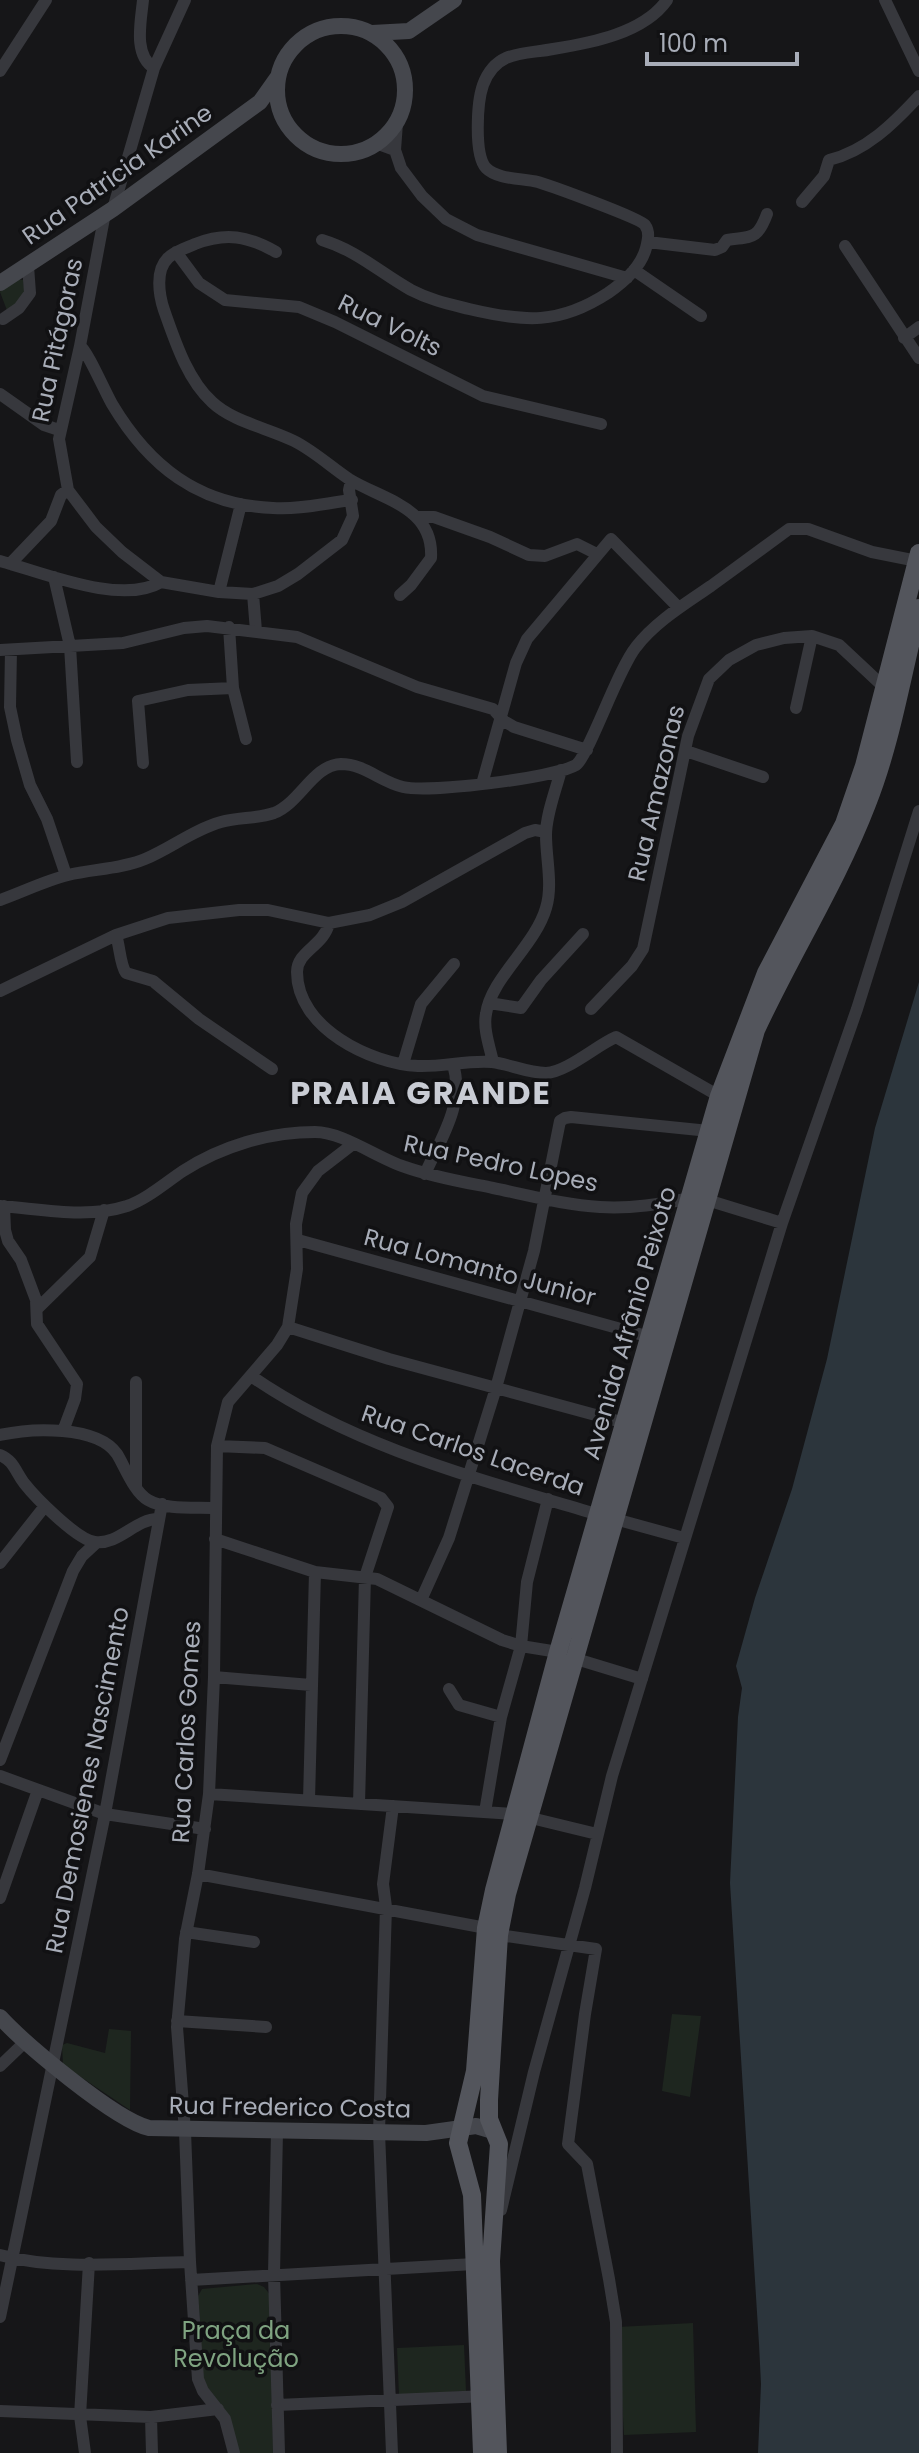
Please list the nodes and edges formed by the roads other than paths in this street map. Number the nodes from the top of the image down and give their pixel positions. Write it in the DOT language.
graph roads {
  1 [pos="46,0"];
  2 [pos="143,0"];
  3 [pos="185,0"];
  4 [pos="454,0"];
  5 [pos="667,0"];
  6 [pos="885,0"];
  7 [pos="409,31"];
  8 [pos="372,33"];
  9 [pos="399,62"];
  10 [pos="918,67"];
  11 [pos="154,68"];
  12 [pos="1,69"];
  13 [pos="277,78"];
  14 [pos="919,96"];
  15 [pos="260,102"];
  16 [pos="278,105"];
  17 [pos="397,123"];
  18 [pos="376,143"];
  19 [pos="395,150"];
  20 [pos="802,202"];
  21 [pos="109,211"];
  22 [pos="767,214"];
  23 [pos="322,240"];
  24 [pos="648,240"];
  25 [pos="845,246"];
  26 [pos="176,252"];
  27 [pos="276,252"];
  28 [pos="28,266"];
  29 [pos="630,274"];
  30 [pos="0,283"];
  31 [pos="701,316"];
  32 [pos="1,317"];
  33 [pos="919,327"];
  34 [pos="904,338"];
  35 [pos="80,346"];
  36 [pos="919,358"];
  37 [pos="0,394"];
  38 [pos="601,424"];
  39 [pos="59,430"];
  40 [pos="351,481"];
  41 [pos="68,490"];
  42 [pos="352,500"];
  43 [pos="241,504"];
  44 [pos="417,517"];
  45 [pos="597,554"];
  46 [pos="918,557"];
  47 [pos="5,562"];
  48 [pos="54,577"];
  49 [pos="161,582"];
  50 [pos="219,592"];
  51 [pos="253,594"];
  52 [pos="400,595"];
  53 [pos="679,608"];
  54 [pos="919,608"];
  55 [pos="229,627"];
  56 [pos="256,631"];
  57 [pos="812,636"];
  58 [pos="70,646"];
  59 [pos="6,650"];
  60 [pos="233,688"];
  61 [pos="885,688"];
  62 [pos="796,708"];
  63 [pos="501,717"];
  64 [pos="246,739"];
  65 [pos="686,751"];
  66 [pos="583,756"];
  67 [pos="77,762"];
  68 [pos="143,763"];
  69 [pos="561,770"];
  70 [pos="763,777"];
  71 [pos="482,784"];
  72 [pos="919,811"];
  73 [pos="546,832"];
  74 [pos="66,875"];
  75 [pos="0,900"];
  76 [pos="329,923"];
  77 [pos="583,934"];
  78 [pos="116,935"];
  79 [pos="454,964"];
  80 [pos="0,991"];
  81 [pos="489,1003"];
  82 [pos="591,1009"];
  83 [pos="493,1062"];
  84 [pos="403,1064"];
  85 [pos="453,1064"];
  86 [pos="272,1069"];
  87 [pos="719,1096"];
  88 [pos="709,1131"];
  89 [pos="353,1144"];
  90 [pos="425,1174"];
  91 [pos="546,1199"];
  92 [pos="699,1199"];
  93 [pos="2,1206"];
  94 [pos="104,1210"];
  95 [pos="782,1223"];
  96 [pos="298,1240"];
  97 [pos="520,1300"];
  98 [pos="38,1308"];
  99 [pos="288,1327"];
  100 [pos="650,1337"];
  101 [pos="251,1376"];
  102 [pos="136,1382"];
  103 [pos="496,1388"];
  104 [pos="625,1423"];
  105 [pos="63,1431"];
  106 [pos="0,1435"];
  107 [pos="136,1438"];
  108 [pos="217,1446"];
  109 [pos="112,1448"];
  110 [pos="0,1455"];
  111 [pos="469,1475"];
  112 [pos="136,1486"];
  113 [pos="548,1499"];
  114 [pos="162,1504"];
  115 [pos="45,1506"];
  116 [pos="215,1508"];
  117 [pos="607,1517"];
  118 [pos="158,1519"];
  119 [pos="684,1538"];
  120 [pos="215,1539"];
  121 [pos="96,1543"];
  122 [pos="0,1563"];
  123 [pos="315,1572"];
  124 [pos="365,1577"];
  125 [pos="421,1600"];
  126 [pos="521,1646"];
  127 [pos="566,1655"];
  128 [pos="214,1677"];
  129 [pos="642,1679"];
  130 [pos="311,1685"];
  131 [pos="449,1689"];
  132 [pos="501,1717"];
  133 [pos="0,1760"];
  134 [pos="0,1776"];
  135 [pos="38,1790"];
  136 [pos="209,1794"];
  137 [pos="309,1800"];
  138 [pos="359,1804"];
  139 [pos="393,1806"];
  140 [pos="485,1812"];
  141 [pos="105,1814"];
  142 [pos="520,1815"];
  143 [pos="205,1829"];
  144 [pos="597,1834"];
  145 [pos="198,1874"];
  146 [pos="0,1898"];
  147 [pos="386,1907"];
  148 [pos="493,1931"];
  149 [pos="186,1932"];
  150 [pos="254,1942"];
  151 [pos="570,1944"];
  152 [pos="0,2017"];
  153 [pos="177,2021"];
  154 [pos="266,2027"];
  155 [pos="25,2042"];
  156 [pos="53,2064"];
  157 [pos="0,2066"];
  158 [pos="460,2128"];
  159 [pos="185,2131"];
  160 [pos="493,2131"];
  161 [pos="277,2132"];
  162 [pos="379,2132"];
  163 [pos="426,2133"];
  164 [pos="520,2137"];
  165 [pos="461,2158"];
  166 [pos="491,2247"];
  167 [pos="6,2257"];
  168 [pos="190,2262"];
  169 [pos="89,2263"];
  170 [pos="474,2264"];
  171 [pos="385,2270"];
  172 [pos="274,2274"];
  173 [pos="191,2280"];
  174 [pos="0,2317"];
  175 [pos="488,2395"];
  176 [pos="392,2402"];
  177 [pos="277,2405"];
  178 [pos="218,2409"];
  179 [pos="0,2411"];
  180 [pos="80,2416"];
  181 [pos="151,2417"];
  182 [pos="85,2453"];
  183 [pos="152,2453"];
  184 [pos="234,2453"];
  185 [pos="279,2453"];
  186 [pos="392,2453"];
  187 [pos="482,2453"];
  188 [pos="498,2453"];
  189 [pos="617,2453"];
  1 -- 12 [label="street"];
  2 -- 11 [label="street"];
  3 -- 11 [label="street, Rua Pitágoras"];
  4 -- 7 [label="main road"];
  5 -- 24 [label="street"];
  6 -- 10 [label="street"];
  7 -- 8 [label="main road"];
  7 -- 9 [label="main road"];
  8 -- 9 [label="main road"];
  8 -- 13 [label="main road"];
  9 -- 17 [label="main road"];
  11 -- 21 [label="street, Rua Pitágoras"];
  13 -- 15 [label="main road, Rua Patricia Karine"];
  13 -- 16 [label="main road"];
  14 -- 20 [label="street"];
  15 -- 16 [label="main road"];
  15 -- 21 [label="main road, Rua Patricia Karine"];
  16 -- 18 [label="main road"];
  17 -- 18 [label="main road"];
  17 -- 19 [label="street"];
  18 -- 19 [label="street"];
  19 -- 29 [label="street"];
  21 -- 28 [label="main road, Rua Patricia Karine"];
  21 -- 35 [label="street, Rua Pitágoras"];
  22 -- 24 [label="street"];
  23 -- 29 [label="street"];
  24 -- 29 [label="street"];
  25 -- 34 [label="street"];
  26 -- 27 [label="street"];
  26 -- 38 [label="street, Rua Volts"];
  26 -- 40 [label="street"];
  28 -- 30 [label="main road, Rua Patricia Karine"];
  28 -- 32 [label="street"];
  29 -- 31 [label="street"];
  33 -- 34 [label="street"];
  34 -- 36 [label="street"];
  35 -- 39 [label="street, Rua Pitágoras"];
  35 -- 43 [label="street"];
  37 -- 39 [label="street"];
  39 -- 41 [label="street, Rua Pitágoras"];
  40 -- 42 [label="street, Rua Pitágoras"];
  40 -- 44 [label="street"];
  41 -- 47 [label="street"];
  41 -- 49 [label="street, Rua Pitágoras"];
  42 -- 43 [label="street"];
  42 -- 51 [label="street, Rua Pitágoras"];
  43 -- 50 [label="street"];
  44 -- 45 [label="street"];
  44 -- 52 [label="street"];
  45 -- 53 [label="street"];
  45 -- 63 [label="street"];
  46 -- 53 [label="street"];
  46 -- 61 [label="main road, Avenida Afrânio Peixoto"];
  47 -- 48 [label="street"];
  48 -- 49 [label="street"];
  48 -- 58 [label="street"];
  49 -- 50 [label="street, Rua Pitágoras"];
  50 -- 51 [label="street, Rua Pitágoras"];
  51 -- 56 [label="street"];
  53 -- 66 [label="street"];
  54 -- 92 [label="main road, Avenida Afrânio Peixoto"];
  55 -- 56 [label="street"];
  55 -- 58 [label="street"];
  55 -- 60 [label="street"];
  56 -- 63 [label="street"];
  57 -- 61 [label="street"];
  57 -- 62 [label="street"];
  57 -- 65 [label="street, Rua Amazonas"];
  58 -- 59 [label="street"];
  58 -- 67 [label="street"];
  59 -- 74 [label="street"];
  60 -- 64 [label="street"];
  60 -- 68 [label="street"];
  61 -- 87 [label="main road, Avenida Afrânio Peixoto"];
  63 -- 66 [label="street"];
  63 -- 71 [label="street"];
  65 -- 70 [label="street"];
  65 -- 82 [label="street, Rua Amazonas"];
  66 -- 69 [label="street"];
  69 -- 71 [label="street"];
  69 -- 73 [label="street"];
  71 -- 74 [label="street"];
  72 -- 95 [label="street"];
  73 -- 76 [label="street"];
  73 -- 81 [label="street"];
  74 -- 75 [label="street"];
  76 -- 78 [label="street"];
  76 -- 84 [label="street"];
  77 -- 81 [label="street"];
  78 -- 80 [label="street"];
  78 -- 86 [label="street"];
  79 -- 84 [label="street"];
  81 -- 83 [label="street"];
  83 -- 85 [label="street"];
  83 -- 87 [label="street"];
  84 -- 85 [label="street"];
  85 -- 90 [label="street"];
  87 -- 88 [label="main road, Avenida Afrânio Peixoto"];
  88 -- 91 [label="street"];
  88 -- 92 [label="main road, Avenida Afrânio Peixoto"];
  89 -- 90 [label="street, Rua Pedro Lopes"];
  89 -- 94 [label="street, Rua Pedro Lopes"];
  89 -- 96 [label="street, Rua Carlos Gomes"];
  90 -- 91 [label="street, Rua Pedro Lopes"];
  91 -- 92 [label="street, Rua Pedro Lopes"];
  91 -- 97 [label="street"];
  92 -- 95 [label="street, Rua Pedro Lopes"];
  92 -- 100 [label="main road, Avenida Afrânio Peixoto"];
  92 -- 117 [label="main road, Avenida Afrânio Peixoto"];
  93 -- 94 [label="street, Rua Pedro Lopes"];
  93 -- 98 [label="street"];
  94 -- 98 [label="street"];
  95 -- 119 [label="street"];
  96 -- 97 [label="street, Rua Lomanto Junior"];
  96 -- 99 [label="street, Rua Carlos Gomes"];
  97 -- 100 [label="street, Rua Lomanto Junior"];
  97 -- 103 [label="street"];
  98 -- 105 [label="street"];
  99 -- 101 [label="street, Rua Carlos Gomes"];
  99 -- 103 [label="street"];
  100 -- 104 [label="main road, Avenida Afrânio Peixoto"];
  101 -- 108 [label="street, Rua Carlos Gomes"];
  101 -- 111 [label="street, Rua Carlos Lacerda"];
  102 -- 107 [label="street"];
  103 -- 104 [label="street"];
  103 -- 111 [label="street"];
  104 -- 117 [label="main road, Avenida Afrânio Peixoto"];
  105 -- 106 [label="street"];
  105 -- 109 [label="street"];
  107 -- 109 [label="street"];
  107 -- 112 [label="street"];
  108 -- 116 [label="street, Rua Carlos Gomes"];
  108 -- 124 [label="street"];
  109 -- 112 [label="street"];
  110 -- 115 [label="street"];
  111 -- 113 [label="street, Rua Carlos Lacerda"];
  111 -- 125 [label="street"];
  112 -- 114 [label="street"];
  113 -- 117 [label="street, Rua Carlos Lacerda"];
  113 -- 126 [label="street"];
  114 -- 116 [label="street"];
  114 -- 118 [label="street, Rua Demosienes Nascimento"];
  115 -- 121 [label="street"];
  115 -- 122 [label="street"];
  116 -- 120 [label="street, Rua Carlos Gomes"];
  117 -- 119 [label="street, Rua Carlos Lacerda"];
  117 -- 127 [label="main road, Avenida Afrânio Peixoto"];
  118 -- 121 [label="street"];
  118 -- 141 [label="street, Rua Demosienes Nascimento"];
  119 -- 129 [label="street"];
  120 -- 123 [label="street"];
  120 -- 128 [label="street, Rua Carlos Gomes"];
  121 -- 133 [label="street"];
  123 -- 124 [label="street"];
  123 -- 130 [label="street"];
  124 -- 125 [label="street"];
  124 -- 138 [label="street"];
  125 -- 126 [label="street"];
  126 -- 127 [label="street"];
  126 -- 132 [label="street"];
  127 -- 129 [label="street"];
  127 -- 142 [label="main road, Avenida Afrânio Peixoto"];
  128 -- 130 [label="street"];
  128 -- 136 [label="street, Rua Carlos Gomes"];
  129 -- 144 [label="street"];
  130 -- 137 [label="street"];
  131 -- 132 [label="street"];
  132 -- 140 [label="street"];
  134 -- 135 [label="street"];
  135 -- 141 [label="street"];
  135 -- 146 [label="street"];
  136 -- 137 [label="street"];
  136 -- 143 [label="street, Rua Carlos Gomes"];
  137 -- 138 [label="street"];
  138 -- 139 [label="street"];
  139 -- 140 [label="street"];
  139 -- 147 [label="street"];
  140 -- 142 [label="street"];
  141 -- 143 [label="street"];
  141 -- 156 [label="street, Rua Demosienes Nascimento"];
  142 -- 144 [label="street"];
  142 -- 148 [label="main road, Avenida Afrânio Peixoto"];
  143 -- 145 [label="street, Rua Carlos Gomes"];
  144 -- 151 [label="street"];
  145 -- 147 [label="street"];
  145 -- 149 [label="street, Rua Carlos Gomes"];
  147 -- 148 [label="street"];
  147 -- 162 [label="street"];
  148 -- 151 [label="street"];
  148 -- 158 [label="main road, Avenida Afrânio Peixoto"];
  148 -- 160 [label="main road, Avenida Afrânio Peixoto"];
  149 -- 150 [label="street"];
  149 -- 153 [label="street, Rua Carlos Gomes"];
  151 -- 164 [label="street"];
  151 -- 189 [label="street"];
  152 -- 155 [label="main road, Rua Frederico Costa"];
  153 -- 154 [label="street"];
  153 -- 159 [label="street, Rua Carlos Gomes"];
  155 -- 156 [label="main road, Rua Frederico Costa"];
  155 -- 157 [label="street"];
  156 -- 159 [label="main road, Rua Frederico Costa"];
  156 -- 167 [label="street, Rua Demosienes Nascimento"];
  158 -- 160 [label="main road"];
  158 -- 163 [label="main road, Rua Frederico Costa"];
  158 -- 165 [label="main road, Avenida Afrânio Peixoto"];
  159 -- 161 [label="main road, Rua Frederico Costa"];
  159 -- 168 [label="street, Rua Carlos Gomes"];
  160 -- 164 [label="street"];
  160 -- 166 [label="main road, Avenida Afrânio Peixoto"];
  161 -- 162 [label="main road, Rua Frederico Costa"];
  161 -- 172 [label="street"];
  162 -- 163 [label="main road, Rua Frederico Costa"];
  162 -- 171 [label="street"];
  163 -- 165 [label="main road, Rua Frederico Costa"];
  164 -- 166 [label="street"];
  165 -- 170 [label="main road, Avenida Afrânio Peixoto"];
  166 -- 175 [label="main road, Avenida Afrânio Peixoto"];
  167 -- 169 [label="street"];
  167 -- 174 [label="street, Rua Demosienes Nascimento"];
  168 -- 169 [label="street"];
  168 -- 173 [label="street, Rua Carlos Gomes"];
  169 -- 180 [label="street"];
  170 -- 171 [label="street"];
  170 -- 175 [label="main road, Avenida Afrânio Peixoto"];
  171 -- 172 [label="street"];
  171 -- 176 [label="street"];
  172 -- 173 [label="street"];
  172 -- 177 [label="street"];
  173 -- 178 [label="street, Rua Carlos Gomes"];
  175 -- 176 [label="street"];
  175 -- 187 [label="main road, Avenida Afrânio Peixoto"];
  175 -- 188 [label="main road, Avenida Afrânio Peixoto"];
  176 -- 177 [label="street"];
  176 -- 186 [label="street"];
  177 -- 185 [label="street"];
  178 -- 181 [label="street"];
  178 -- 184 [label="street, Rua Carlos Gomes"];
  179 -- 180 [label="street"];
  180 -- 181 [label="street"];
  180 -- 182 [label="street"];
  181 -- 183 [label="street"];
}
